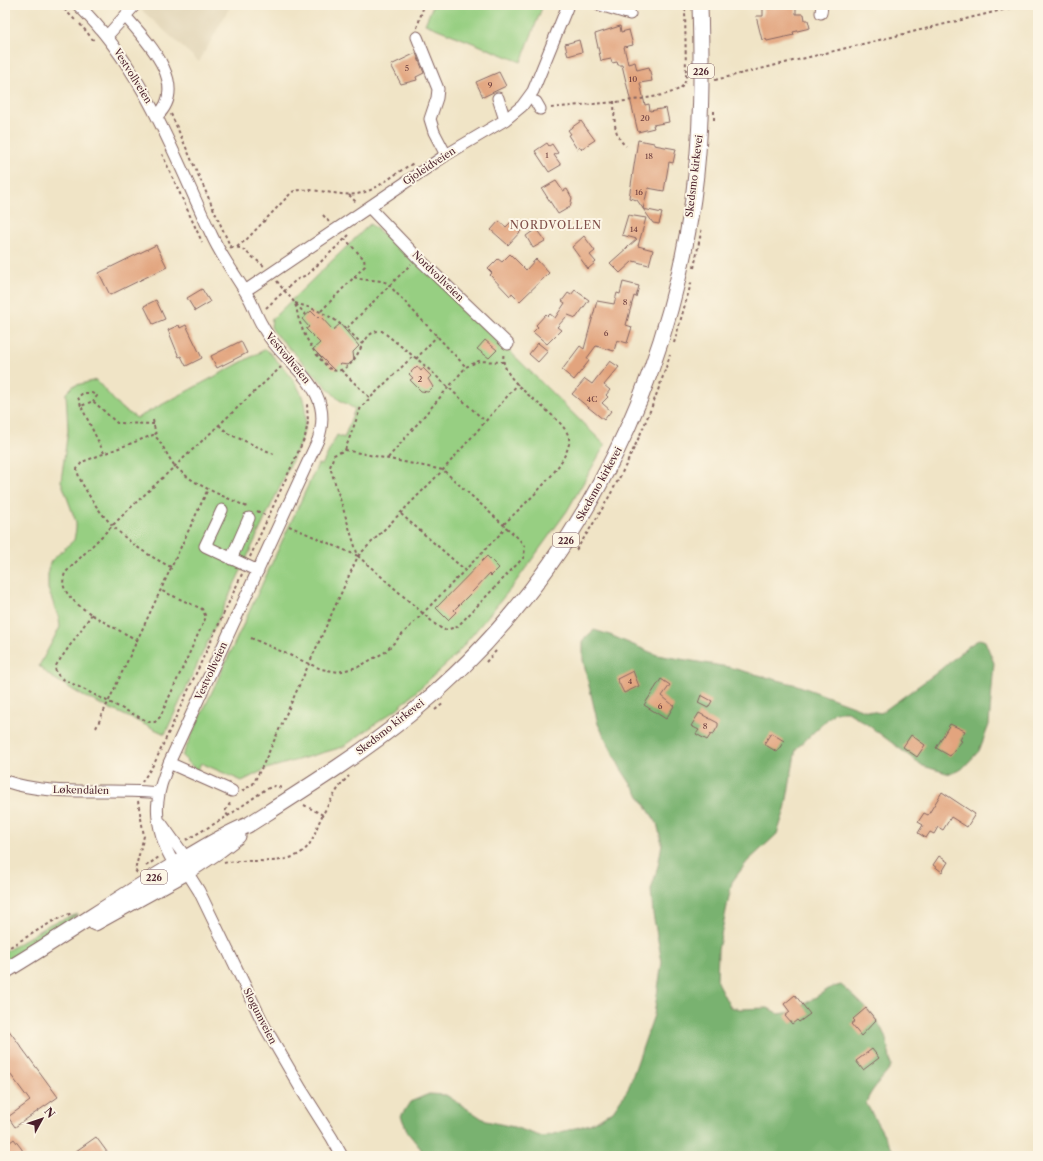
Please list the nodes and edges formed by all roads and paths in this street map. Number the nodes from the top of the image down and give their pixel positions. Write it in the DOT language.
graph roads {
  1 [pos="60,5"];
  2 [pos="78,5"];
  3 [pos="135,5"];
  4 [pos="424,5"];
  5 [pos="568,5"];
  6 [pos="600,5"];
  7 [pos="685,5"];
  8 [pos="700,5"];
  9 [pos="1023,5"];
  10 [pos="630,14"];
  11 [pos="125,16"];
  12 [pos="106,36"];
  13 [pos="417,37"];
  14 [pos="100,47"];
  15 [pos="715,80"];
  16 [pos="498,98"];
  17 [pos="614,101"];
  18 [pos="166,106"];
  19 [pos="538,106"];
  20 [pos="157,116"];
  21 [pos="505,120"];
  22 [pos="626,146"];
  23 [pos="160,151"];
  24 [pos="446,154"];
  25 [pos="417,161"];
  26 [pos="369,207"];
  27 [pos="351,233"];
  28 [pos="342,236"];
  29 [pos="345,239"];
  30 [pos="237,247"];
  31 [pos="206,248"];
  32 [pos="418,258"];
  33 [pos="269,269"];
  34 [pos="274,276"];
  35 [pos="354,278"];
  36 [pos="389,286"];
  37 [pos="245,291"];
  38 [pos="284,291"];
  39 [pos="295,303"];
  40 [pos="322,311"];
  41 [pos="262,312"];
  42 [pos="306,315"];
  43 [pos="347,328"];
  44 [pos="437,336"];
  45 [pos="362,344"];
  46 [pos="508,344"];
  47 [pos="413,356"];
  48 [pos="416,359"];
  49 [pos="503,362"];
  50 [pos="284,364"];
  51 [pos="466,367"];
  52 [pos="341,370"];
  53 [pos="518,384"];
  54 [pos="448,389"];
  55 [pos="370,398"];
  56 [pos="94,401"];
  57 [pos="307,403"];
  58 [pos="81,406"];
  59 [pos="153,420"];
  60 [pos="486,422"];
  61 [pos="154,424"];
  62 [pos="219,425"];
  63 [pos="156,437"];
  64 [pos="345,450"];
  65 [pos="104,453"];
  66 [pos="274,454"];
  67 [pos="388,458"];
  68 [pos="175,467"];
  69 [pos="443,470"];
  70 [pos="208,488"];
  71 [pos="222,510"];
  72 [pos="401,514"];
  73 [pos="269,516"];
  74 [pos="249,518"];
  75 [pos="285,524"];
  76 [pos="504,524"];
  77 [pos="112,526"];
  78 [pos="507,527"];
  79 [pos="358,556"];
  80 [pos="231,559"];
  81 [pos="246,566"];
  82 [pos="171,567"];
  83 [pos="465,570"];
  84 [pos="258,571"];
  85 [pos="160,590"];
  86 [pos="422,613"];
  87 [pos="92,614"];
  88 [pos="252,638"];
  89 [pos="137,640"];
  90 [pos="499,648"];
  91 [pos="309,664"];
  92 [pos="484,665"];
  93 [pos="448,699"];
  94 [pos="108,703"];
  95 [pos="433,712"];
  96 [pos="96,728"];
  97 [pos="169,763"];
  98 [pos="349,776"];
  99 [pos="5,781"];
  100 [pos="140,786"];
  101 [pos="284,789"];
  102 [pos="233,791"];
  103 [pos="159,794"];
  104 [pos="138,798"];
  105 [pos="300,802"];
  106 [pos="323,815"];
  107 [pos="228,816"];
  108 [pos="182,842"];
  109 [pos="162,854"];
  110 [pos="229,862"];
  111 [pos="182,865"];
  112 [pos="78,910"];
  113 [pos="5,950"];
  114 [pos="5,971"];
  115 [pos="342,1156"];
  1 -- 14 [label="path"];
  2 -- 12 [label="street, Vestvollveien"];
  3 -- 11 [label="street"];
  4 -- 13 [label="path"];
  5 -- 21 [label="street, Gjoleidveien"];
  6 -- 10 [label="street"];
  7 -- 17 [label="path"];
  8 -- 111 [label="highway, Skedsmo kirkevei / 226"];
  9 -- 15 [label="path"];
  11 -- 12 [label="street"];
  11 -- 18 [label="street"];
  12 -- 20 [label="street, Vestvollveien"];
  13 -- 24 [label="street"];
  16 -- 21 [label="street"];
  17 -- 19 [label="path"];
  17 -- 22 [label="path"];
  18 -- 20 [label="street"];
  18 -- 30 [label="path"];
  20 -- 37 [label="street, Vestvollveien"];
  21 -- 24 [label="street, Gjoleidveien"];
  23 -- 31 [label="path"];
  24 -- 26 [label="street, Gjoleidveien"];
  25 -- 30 [label="path"];
  26 -- 32 [label="street, Nordvollveien"];
  26 -- 37 [label="street, Gjoleidveien"];
  27 -- 29 [label="path"];
  28 -- 29 [label="path"];
  29 -- 35 [label="path"];
  29 -- 38 [label="path"];
  30 -- 33 [label="path"];
  32 -- 36 [label="path"];
  32 -- 46 [label="street, Nordvollveien"];
  34 -- 38 [label="path"];
  35 -- 36 [label="path"];
  35 -- 40 [label="path"];
  36 -- 43 [label="path"];
  36 -- 44 [label="path"];
  37 -- 84 [label="street, Vestvollveien"];
  38 -- 39 [label="path"];
  38 -- 41 [label="path"];
  39 -- 40 [label="path"];
  39 -- 42 [label="path"];
  39 -- 52 [label="path"];
  40 -- 43 [label="path"];
  43 -- 45 [label="path"];
  44 -- 48 [label="path"];
  44 -- 51 [label="path"];
  45 -- 47 [label="path"];
  45 -- 52 [label="path"];
  46 -- 49 [label="path"];
  47 -- 48 [label="path"];
  47 -- 55 [label="path"];
  48 -- 54 [label="path"];
  49 -- 51 [label="path"];
  49 -- 53 [label="path"];
  50 -- 62 [label="path"];
  51 -- 54 [label="path"];
  52 -- 55 [label="path"];
  53 -- 60 [label="path"];
  53 -- 76 [label="path"];
  54 -- 60 [label="path"];
  54 -- 67 [label="path"];
  55 -- 64 [label="path"];
  56 -- 58 [label="path"];
  56 -- 58 [label="path"];
  56 -- 61 [label="path"];
  57 -- 73 [label="path"];
  58 -- 65 [label="path"];
  59 -- 61 [label="path"];
  60 -- 69 [label="path"];
  61 -- 63 [label="path"];
  62 -- 66 [label="path"];
  62 -- 68 [label="path"];
  63 -- 65 [label="path"];
  63 -- 68 [label="path"];
  64 -- 67 [label="path"];
  64 -- 79 [label="path"];
  65 -- 77 [label="path"];
  67 -- 69 [label="path"];
  68 -- 70 [label="path"];
  68 -- 77 [label="path"];
  69 -- 72 [label="path"];
  69 -- 76 [label="path"];
  70 -- 73 [label="path"];
  70 -- 82 [label="path"];
  71 -- 80 [label="street"];
  72 -- 79 [label="path"];
  72 -- 83 [label="path"];
  73 -- 81 [label="path"];
  74 -- 80 [label="street"];
  75 -- 79 [label="path"];
  76 -- 78 [label="path"];
  77 -- 82 [label="path"];
  77 -- 87 [label="path"];
  78 -- 83 [label="path"];
  78 -- 86 [label="path"];
  79 -- 86 [label="path"];
  79 -- 91 [label="path"];
  80 -- 81 [label="street"];
  81 -- 84 [label="street"];
  81 -- 100 [label="path"];
  82 -- 85 [label="path"];
  83 -- 86 [label="path"];
  84 -- 97 [label="street, Vestvollveien"];
  85 -- 89 [label="path"];
  85 -- 94 [label="path"];
  86 -- 91 [label="path"];
  87 -- 89 [label="path"];
  87 -- 94 [label="path"];
  88 -- 91 [label="path"];
  89 -- 94 [label="path"];
  90 -- 92 [label="path"];
  91 -- 102 [label="path"];
  93 -- 95 [label="path"];
  94 -- 96 [label="path"];
  97 -- 102 [label="street"];
  97 -- 103 [label="street, Vestvollveien"];
  98 -- 106 [label="path"];
  99 -- 103 [label="street, Løkendalen"];
  101 -- 107 [label="path"];
  102 -- 107 [label="path"];
  103 -- 111 [label="street, Vestvollveien"];
  104 -- 109 [label="path"];
  105 -- 106 [label="path"];
  106 -- 110 [label="path"];
  107 -- 108 [label="path"];
  111 -- 114 [label="highway, Skedsmo kirkevei / 226"];
  111 -- 115 [label="street, Slogumveien"];
  112 -- 113 [label="path"];
}
